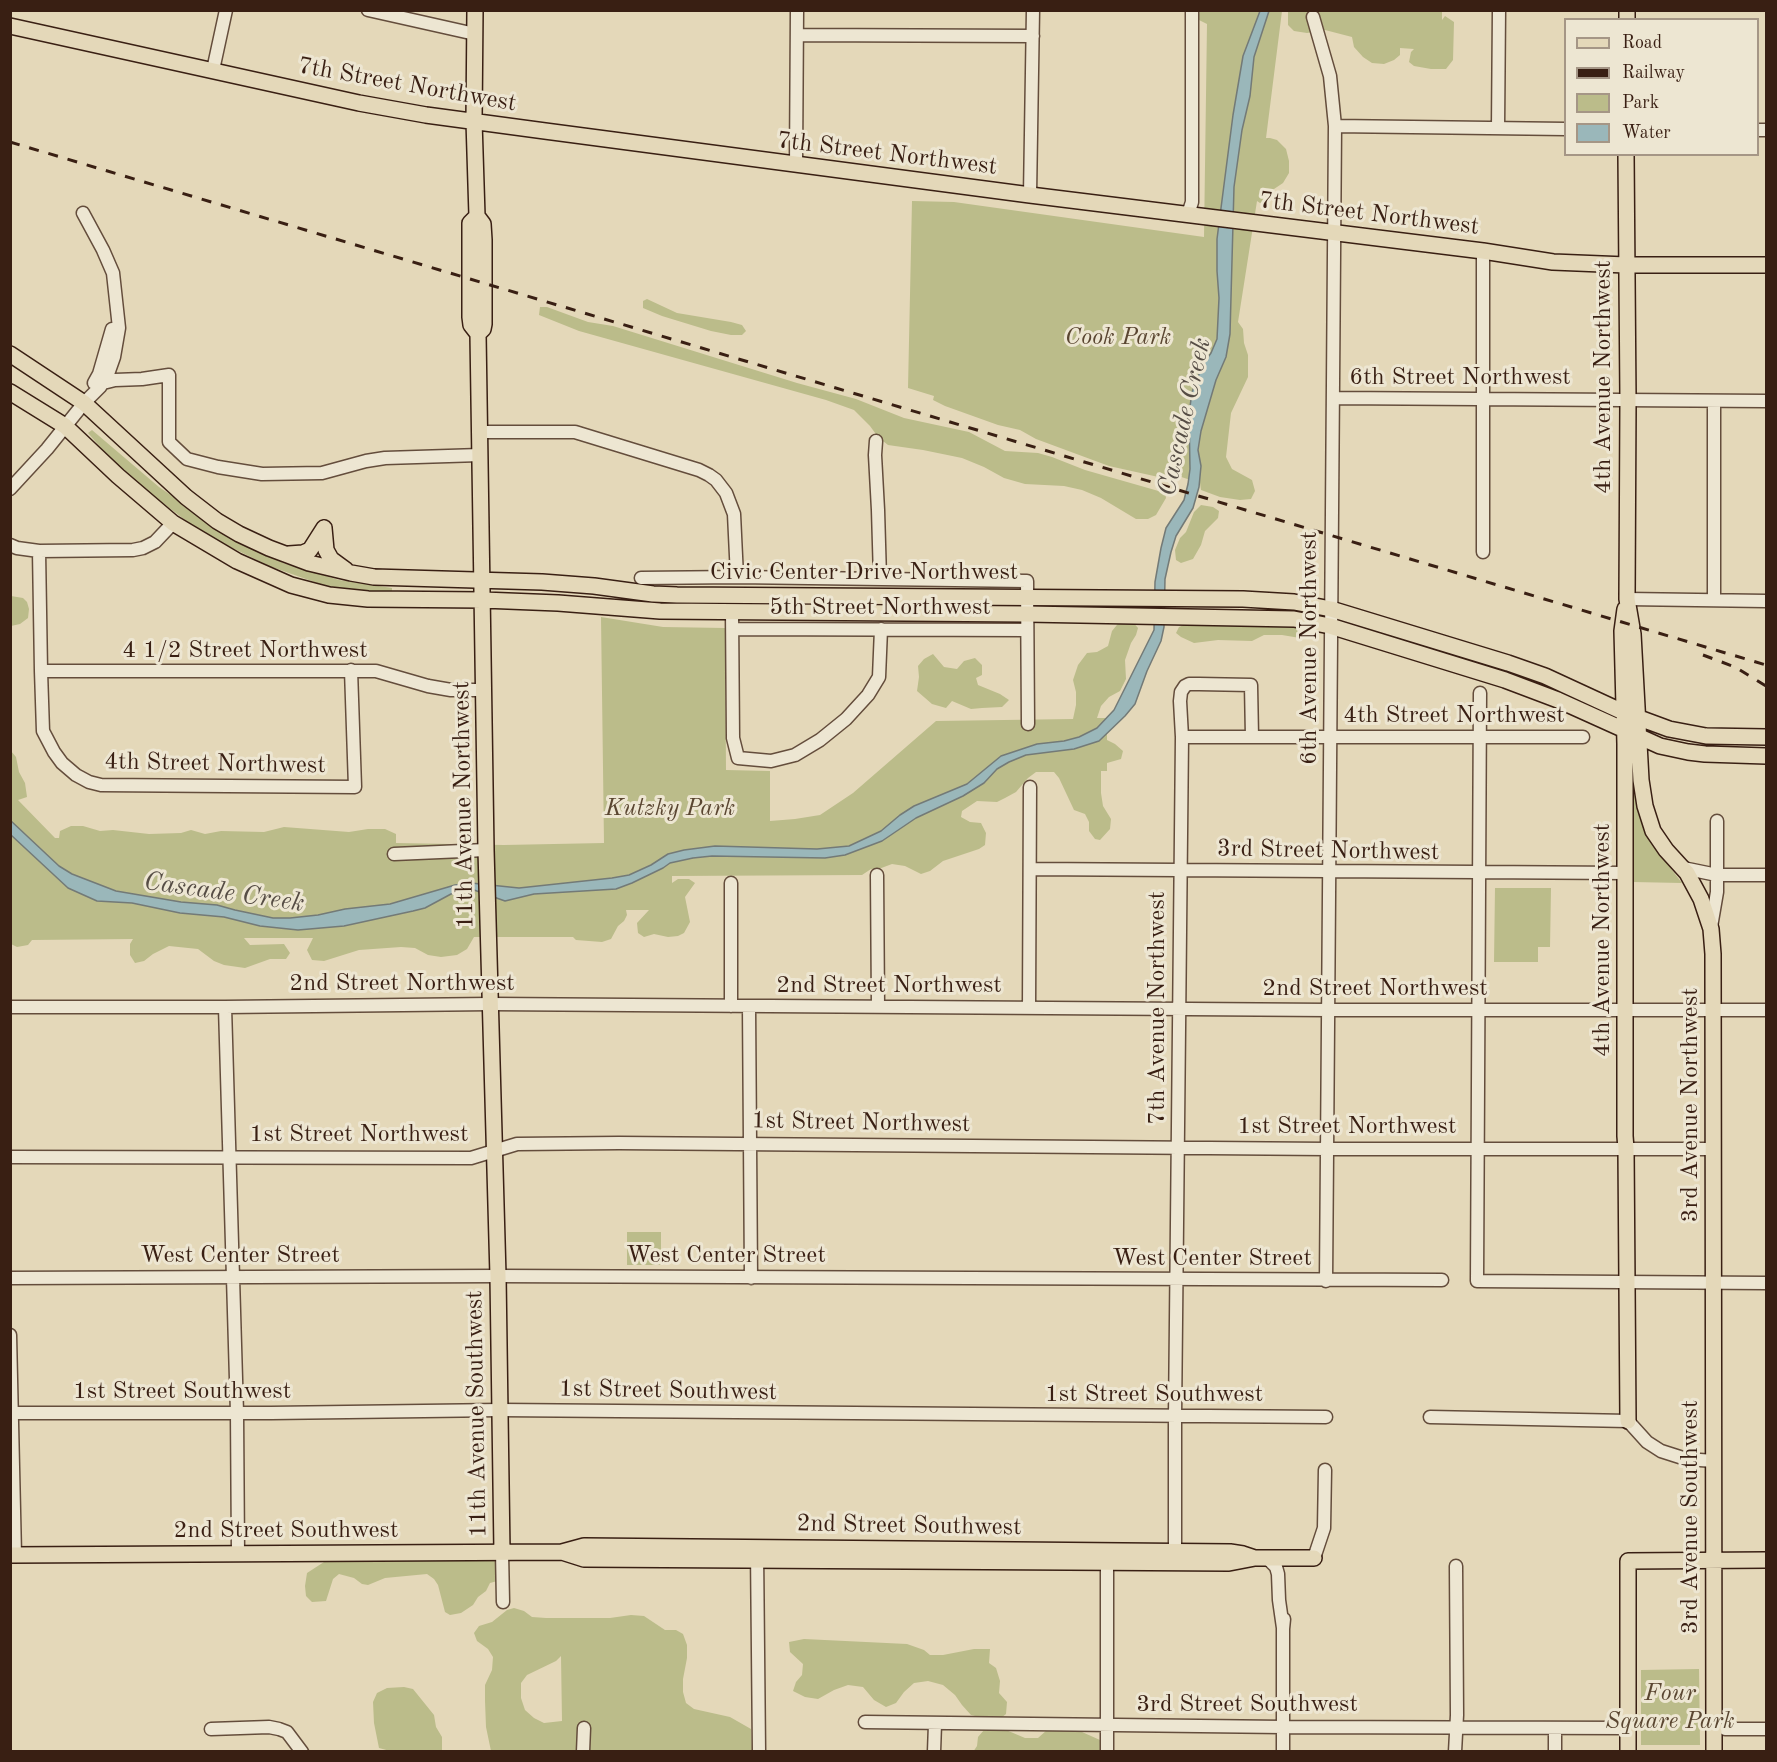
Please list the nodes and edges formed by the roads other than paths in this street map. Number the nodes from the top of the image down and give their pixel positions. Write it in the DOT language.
graph roads {
  1 [pos="226,10"];
  2 [pos="368,10"];
  3 [pos="475,10"];
  4 [pos="797,10"];
  5 [pos="1034,10"];
  6 [pos="1192,10"];
  7 [pos="1499,10"];
  8 [pos="1313,17"];
  9 [pos="10,26"];
  10 [pos="475,34"];
  11 [pos="797,35"];
  12 [pos="1033,36"];
  13 [pos="213,70"];
  14 [pos="474,121"];
  15 [pos="1335,126"];
  16 [pos="1498,128"];
  17 [pos="1564,129"];
  18 [pos="1626,156"];
  19 [pos="796,165"];
  20 [pos="1030,195"];
  21 [pos="83,213"];
  22 [pos="1194,215"];
  23 [pos="1334,232"];
  24 [pos="1483,251"];
  25 [pos="1626,265"];
  26 [pos="1767,265"];
  27 [pos="117,311"];
  28 [pos="10,354"];
  29 [pos="142,379"];
  30 [pos="103,383"];
  31 [pos="10,392"];
  32 [pos="168,398"];
  33 [pos="1334,398"];
  34 [pos="1482,399"];
  35 [pos="1628,400"];
  36 [pos="1714,401"];
  37 [pos="1767,401"];
  38 [pos="84,403"];
  39 [pos="65,426"];
  40 [pos="479,432"];
  41 [pos="876,441"];
  42 [pos="480,455"];
  43 [pos="10,489"];
  44 [pos="173,523"];
  45 [pos="10,545"];
  46 [pos="39,551"];
  47 [pos="1483,552"];
  48 [pos="285,554"];
  49 [pos="351,573"];
  50 [pos="737,577"];
  51 [pos="641,578"];
  52 [pos="880,578"];
  53 [pos="482,580"];
  54 [pos="1027,597"];
  55 [pos="1627,599"];
  56 [pos="483,600"];
  57 [pos="1714,600"];
  58 [pos="1767,601"];
  59 [pos="1331,609"];
  60 [pos="732,612"];
  61 [pos="1027,614"];
  62 [pos="1330,626"];
  63 [pos="881,629"];
  64 [pos="733,630"];
  65 [pos="1027,630"];
  66 [pos="351,670"];
  67 [pos="40,671"];
  68 [pos="1623,680"];
  69 [pos="483,690"];
  70 [pos="1480,693"];
  71 [pos="1596,699"];
  72 [pos="1631,715"];
  73 [pos="1028,724"];
  74 [pos="1631,734"];
  75 [pos="1182,737"];
  76 [pos="1252,737"];
  77 [pos="1480,737"];
  78 [pos="1583,737"];
  79 [pos="1767,737"];
  80 [pos="1330,738"];
  81 [pos="1672,749"];
  82 [pos="1767,756"];
  83 [pos="1641,780"];
  84 [pos="1030,787"];
  85 [pos="1717,821"];
  86 [pos="486,850"];
  87 [pos="394,854"];
  88 [pos="1683,868"];
  89 [pos="1030,869"];
  90 [pos="1180,871"];
  91 [pos="1329,873"];
  92 [pos="1625,873"];
  93 [pos="1480,874"];
  94 [pos="877,875"];
  95 [pos="1717,875"];
  96 [pos="1767,875"];
  97 [pos="731,883"];
  98 [pos="1711,929"];
  99 [pos="491,1004"];
  100 [pos="10,1006"];
  101 [pos="731,1006"];
  102 [pos="749,1006"];
  103 [pos="225,1007"];
  104 [pos="878,1007"];
  105 [pos="1029,1008"];
  106 [pos="1180,1009"];
  107 [pos="1328,1010"];
  108 [pos="1479,1010"];
  109 [pos="1625,1010"];
  110 [pos="1767,1010"];
  111 [pos="1714,1011"];
  112 [pos="750,1143"];
  113 [pos="1178,1147"];
  114 [pos="1478,1148"];
  115 [pos="1327,1149"];
  116 [pos="1626,1149"];
  117 [pos="1714,1149"];
  118 [pos="494,1151"];
  119 [pos="10,1157"];
  120 [pos="229,1157"];
  121 [pos="498,1276"];
  122 [pos="233,1277"];
  123 [pos="10,1278"];
  124 [pos="751,1278"];
  125 [pos="1176,1280"];
  126 [pos="1442,1280"];
  127 [pos="1326,1281"];
  128 [pos="1627,1281"];
  129 [pos="1714,1282"];
  130 [pos="1767,1283"];
  131 [pos="10,1335"];
  132 [pos="500,1410"];
  133 [pos="12,1413"];
  134 [pos="237,1413"];
  135 [pos="1175,1417"];
  136 [pos="1326,1417"];
  137 [pos="1430,1417"];
  138 [pos="1628,1421"];
  139 [pos="1714,1461"];
  140 [pos="1325,1470"];
  141 [pos="502,1552"];
  142 [pos="758,1553"];
  143 [pos="238,1554"];
  144 [pos="13,1555"];
  145 [pos="1107,1557"];
  146 [pos="1175,1557"];
  147 [pos="1261,1558"];
  148 [pos="1314,1558"];
  149 [pos="1714,1560"];
  150 [pos="1767,1560"];
  151 [pos="1456,1566"];
  152 [pos="502,1602"];
  153 [pos="865,1722"];
  154 [pos="935,1724"];
  155 [pos="1107,1725"];
  156 [pos="1283,1727"];
  157 [pos="1456,1727"];
  158 [pos="585,1728"];
  159 [pos="1555,1728"];
  160 [pos="1628,1728"];
  161 [pos="211,1729"];
  162 [pos="1725,1729"];
  163 [pos="1767,1729"];
  164 [pos="302,1752"];
  165 [pos="583,1752"];
  166 [pos="759,1752"];
  167 [pos="934,1752"];
  168 [pos="1107,1752"];
  169 [pos="1283,1752"];
  170 [pos="1455,1752"];
  171 [pos="1555,1752"];
  172 [pos="1628,1752"];
  173 [pos="1714,1752"];
  1 -- 13 [label="street"];
  2 -- 10 [label="street"];
  3 -- 10 [label="main road, 11th Avenue Northwest"];
  4 -- 11 [label="street"];
  5 -- 12 [label="street"];
  6 -- 22 [label="street"];
  7 -- 16 [label="street"];
  8 -- 15 [label="street, 6th Avenue Northwest"];
  9 -- 13 [label="main road, 7th Street Northwest"];
  10 -- 14 [label="main road, 11th Avenue Northwest"];
  11 -- 12 [label="street"];
  11 -- 19 [label="street"];
  12 -- 20 [label="street"];
  13 -- 14 [label="main road, 7th Street Northwest"];
  14 -- 19 [label="main road, 7th Street Northwest"];
  14 -- 40 [label="main road, 11th Avenue Northwest"];
  15 -- 16 [label="street"];
  15 -- 23 [label="street, 6th Avenue Northwest"];
  16 -- 17 [label="street"];
  18 -- 25 [label="main road, 4th Avenue Northwest"];
  19 -- 20 [label="main road, 7th Street Northwest"];
  20 -- 22 [label="main road, 7th Street Northwest"];
  21 -- 27 [label="street"];
  22 -- 23 [label="main road, 7th Street Northwest"];
  23 -- 24 [label="main road, 7th Street Northwest"];
  23 -- 33 [label="street, 6th Avenue Northwest"];
  24 -- 25 [label="main road, 7th Street Northwest"];
  24 -- 34 [label="street"];
  25 -- 26 [label="main road, 7th Street Northwest"];
  25 -- 35 [label="main road, 4th Avenue Northwest"];
  27 -- 30 [label="street"];
  27 -- 38 [label="street"];
  28 -- 38 [label="main road, Civic Center Drive Northwest"];
  29 -- 30 [label="street"];
  29 -- 32 [label="street"];
  29 -- 32 [label="street"];
  30 -- 38 [label="street"];
  31 -- 39 [label="main road, Civic Center Drive Northwest"];
  32 -- 42 [label="street"];
  33 -- 34 [label="street, 6th Street Northwest"];
  33 -- 59 [label="street, 6th Avenue Northwest"];
  34 -- 35 [label="street, 6th Street Northwest"];
  34 -- 47 [label="street"];
  35 -- 36 [label="street, 6th Street Northwest"];
  35 -- 55 [label="main road, 4th Avenue Northwest"];
  36 -- 37 [label="street, 6th Street Northwest"];
  36 -- 57 [label="street"];
  38 -- 39 [label="street"];
  38 -- 48 [label="main road, Civic Center Drive Northwest"];
  39 -- 43 [label="street"];
  39 -- 44 [label="main road, Civic Center Drive Northwest"];
  40 -- 42 [label="main road, 11th Avenue Northwest"];
  40 -- 50 [label="street"];
  41 -- 52 [label="street"];
  42 -- 53 [label="main road, 11th Avenue Northwest"];
  44 -- 46 [label="street"];
  44 -- 56 [label="main road, Civic Center Drive Northwest"];
  45 -- 46 [label="street"];
  46 -- 67 [label="street"];
  48 -- 49 [label="main road, Civic Center Drive Northwest"];
  48 -- 49 [label="main road"];
  49 -- 53 [label="main road, Civic Center Drive Northwest"];
  50 -- 51 [label="street, 5th Street Northwest"];
  50 -- 52 [label="street, 5th Street Northwest"];
  52 -- 54 [label="street, 5th Street Northwest"];
  53 -- 54 [label="main road, Civic Center Drive Northwest"];
  53 -- 56 [label="main road, 11th Avenue Northwest"];
  54 -- 59 [label="main road, Civic Center Drive Northwest"];
  54 -- 61 [label="street"];
  55 -- 57 [label="street"];
  55 -- 68 [label="main road, 4th Avenue Northwest"];
  55 -- 72 [label="main road, 4th Avenue Northwest"];
  56 -- 60 [label="main road, Civic Center Drive Northwest"];
  56 -- 69 [label="main road, 11th Avenue Northwest"];
  57 -- 58 [label="street"];
  59 -- 62 [label="street, 6th Avenue Northwest"];
  59 -- 71 [label="main road, Civic Center Drive Northwest"];
  60 -- 61 [label="main road, Civic Center Drive Northwest"];
  60 -- 64 [label="street"];
  61 -- 62 [label="main road, Civic Center Drive Northwest"];
  61 -- 65 [label="street"];
  62 -- 74 [label="main road, Civic Center Drive Northwest"];
  62 -- 80 [label="street, 6th Avenue Northwest"];
  63 -- 64 [label="street, 5th Street Northwest"];
  63 -- 64 [label="street"];
  63 -- 65 [label="street, 5th Street Northwest"];
  65 -- 73 [label="street"];
  66 -- 67 [label="street, 4 1/2 Street Northwest"];
  66 -- 67 [label="street, 4th Street Northwest"];
  66 -- 69 [label="street, 4 1/2 Street Northwest"];
  68 -- 71 [label="main road"];
  68 -- 72 [label="main road, 4th Avenue Northwest"];
  69 -- 86 [label="main road, 11th Avenue Northwest"];
  70 -- 77 [label="street"];
  71 -- 72 [label="main road, Civic Center Drive Northwest"];
  72 -- 74 [label="main road, 4th Avenue Northwest"];
  72 -- 79 [label="main road, Civic Center Drive Northwest"];
  74 -- 81 [label="main road, Civic Center Drive Northwest"];
  74 -- 83 [label="main road, 3rd Avenue Northwest"];
  74 -- 92 [label="main road, 4th Avenue Northwest"];
  75 -- 76 [label="street, 4th Street Northwest"];
  75 -- 76 [label="street, 7th Avenue Northwest"];
  75 -- 90 [label="street, 7th Avenue Northwest"];
  76 -- 80 [label="street, 4th Street Northwest"];
  77 -- 78 [label="street, 4th Street Northwest"];
  77 -- 80 [label="street, 4th Street Northwest"];
  77 -- 93 [label="street"];
  80 -- 91 [label="street, 6th Avenue Northwest"];
  81 -- 82 [label="main road, Civic Center Drive Northwest"];
  81 -- 83 [label="main road"];
  83 -- 88 [label="main road, 3rd Avenue Northwest"];
  84 -- 89 [label="street"];
  85 -- 95 [label="street, 3rd Avenue Northwest"];
  86 -- 87 [label="street"];
  86 -- 99 [label="main road, 11th Avenue Northwest"];
  88 -- 95 [label="street"];
  88 -- 98 [label="main road, 3rd Avenue Northwest"];
  89 -- 90 [label="street, 3rd Street Northwest"];
  89 -- 105 [label="street"];
  90 -- 91 [label="street, 3rd Street Northwest"];
  90 -- 106 [label="street, 7th Avenue Northwest"];
  91 -- 93 [label="street, 3rd Street Northwest"];
  91 -- 107 [label="street, 6th Avenue Northwest"];
  92 -- 93 [label="street, 3rd Street Northwest"];
  92 -- 109 [label="main road, 4th Avenue Northwest"];
  93 -- 108 [label="street"];
  94 -- 104 [label="street"];
  95 -- 96 [label="street"];
  95 -- 98 [label="street, 3rd Avenue Northwest"];
  97 -- 101 [label="street"];
  98 -- 111 [label="main road, 3rd Avenue Northwest"];
  99 -- 101 [label="street, 2nd Street Northwest"];
  99 -- 103 [label="street, 2nd Street Northwest"];
  99 -- 118 [label="main road, 11th Avenue Northwest"];
  100 -- 103 [label="street, 2nd Street Northwest"];
  101 -- 102 [label="street, 2nd Street Northwest"];
  102 -- 104 [label="street, 2nd Street Northwest"];
  102 -- 112 [label="street"];
  103 -- 120 [label="street"];
  104 -- 105 [label="street, 2nd Street Northwest"];
  105 -- 106 [label="street, 2nd Street Northwest"];
  106 -- 107 [label="street, 2nd Street Northwest"];
  106 -- 113 [label="street, 7th Avenue Northwest"];
  107 -- 108 [label="street, 2nd Street Northwest"];
  107 -- 115 [label="street, 6th Avenue Northwest"];
  108 -- 109 [label="street, 2nd Street Northwest"];
  108 -- 114 [label="street"];
  109 -- 111 [label="street, 2nd Street Northwest"];
  109 -- 116 [label="main road, 4th Avenue Northwest"];
  110 -- 111 [label="street, 2nd Street Northwest"];
  111 -- 117 [label="main road, 3rd Avenue Northwest"];
  112 -- 113 [label="street, 1st Street Northwest"];
  112 -- 118 [label="street, 1st Street Northwest"];
  112 -- 124 [label="street"];
  113 -- 115 [label="street, 1st Street Northwest"];
  113 -- 125 [label="street, 7th Avenue Northwest"];
  114 -- 115 [label="street, 1st Street Northwest"];
  114 -- 116 [label="street, 1st Street Northwest"];
  114 -- 128 [label="street"];
  115 -- 127 [label="street, 6th Avenue Northwest"];
  116 -- 117 [label="street, 1st Street Northwest"];
  116 -- 128 [label="main road, 4th Avenue Northwest"];
  117 -- 129 [label="main road, 3rd Avenue Northwest"];
  118 -- 120 [label="street, 1st Street Northwest"];
  118 -- 121 [label="main road, 11th Avenue Northwest"];
  119 -- 120 [label="street, 1st Street Northwest"];
  120 -- 122 [label="street"];
  121 -- 122 [label="street, West Center Street"];
  121 -- 124 [label="street, West Center Street"];
  121 -- 132 [label="main road, 11th Avenue Southwest"];
  122 -- 123 [label="street, West Center Street"];
  122 -- 134 [label="street"];
  124 -- 125 [label="street, West Center Street"];
  125 -- 127 [label="street, West Center Street"];
  125 -- 135 [label="street, 7th Avenue Northwest"];
  126 -- 127 [label="street, West Center Street"];
  128 -- 129 [label="street"];
  128 -- 138 [label="main road, 4th Avenue Northwest"];
  129 -- 130 [label="street"];
  129 -- 139 [label="main road, 3rd Avenue Southwest"];
  131 -- 133 [label="street"];
  132 -- 134 [label="street, 1st Street Southwest"];
  132 -- 135 [label="street, 1st Street Southwest"];
  132 -- 141 [label="main road, 11th Avenue Southwest"];
  133 -- 134 [label="street, 1st Street Southwest"];
  133 -- 144 [label="street"];
  134 -- 143 [label="street"];
  135 -- 136 [label="street, 1st Street Southwest"];
  135 -- 146 [label="street, 7th Avenue Northwest"];
  137 -- 138 [label="street"];
  138 -- 139 [label="street"];
  139 -- 149 [label="main road, 3rd Avenue Southwest"];
  140 -- 148 [label="street"];
  141 -- 142 [label="main road, 2nd Street Southwest"];
  141 -- 143 [label="main road, 2nd Street Southwest"];
  141 -- 152 [label="street"];
  142 -- 145 [label="main road, 2nd Street Southwest"];
  142 -- 166 [label="street"];
  143 -- 144 [label="main road, 2nd Street Southwest"];
  145 -- 146 [label="main road, 2nd Street Southwest"];
  145 -- 155 [label="street"];
  146 -- 147 [label="main road, 2nd Street Southwest"];
  147 -- 148 [label="main road, 2nd Street Southwest"];
  147 -- 156 [label="street"];
  149 -- 150 [label="main road"];
  149 -- 160 [label="main road"];
  149 -- 173 [label="main road, 3rd Avenue Southwest"];
  151 -- 157 [label="street"];
  153 -- 154 [label="street, 3rd Street Southwest"];
  154 -- 155 [label="street, 3rd Street Southwest"];
  154 -- 167 [label="street"];
  155 -- 156 [label="street, 3rd Street Southwest"];
  155 -- 168 [label="street"];
  156 -- 157 [label="street, 3rd Street Southwest"];
  156 -- 169 [label="street"];
  157 -- 159 [label="street, 3rd Street Southwest"];
  157 -- 170 [label="street"];
  158 -- 165 [label="street"];
  159 -- 160 [label="street, 3rd Street Southwest"];
  159 -- 171 [label="street"];
  160 -- 172 [label="main road"];
  161 -- 164 [label="street"];
  162 -- 163 [label="street"];
}
